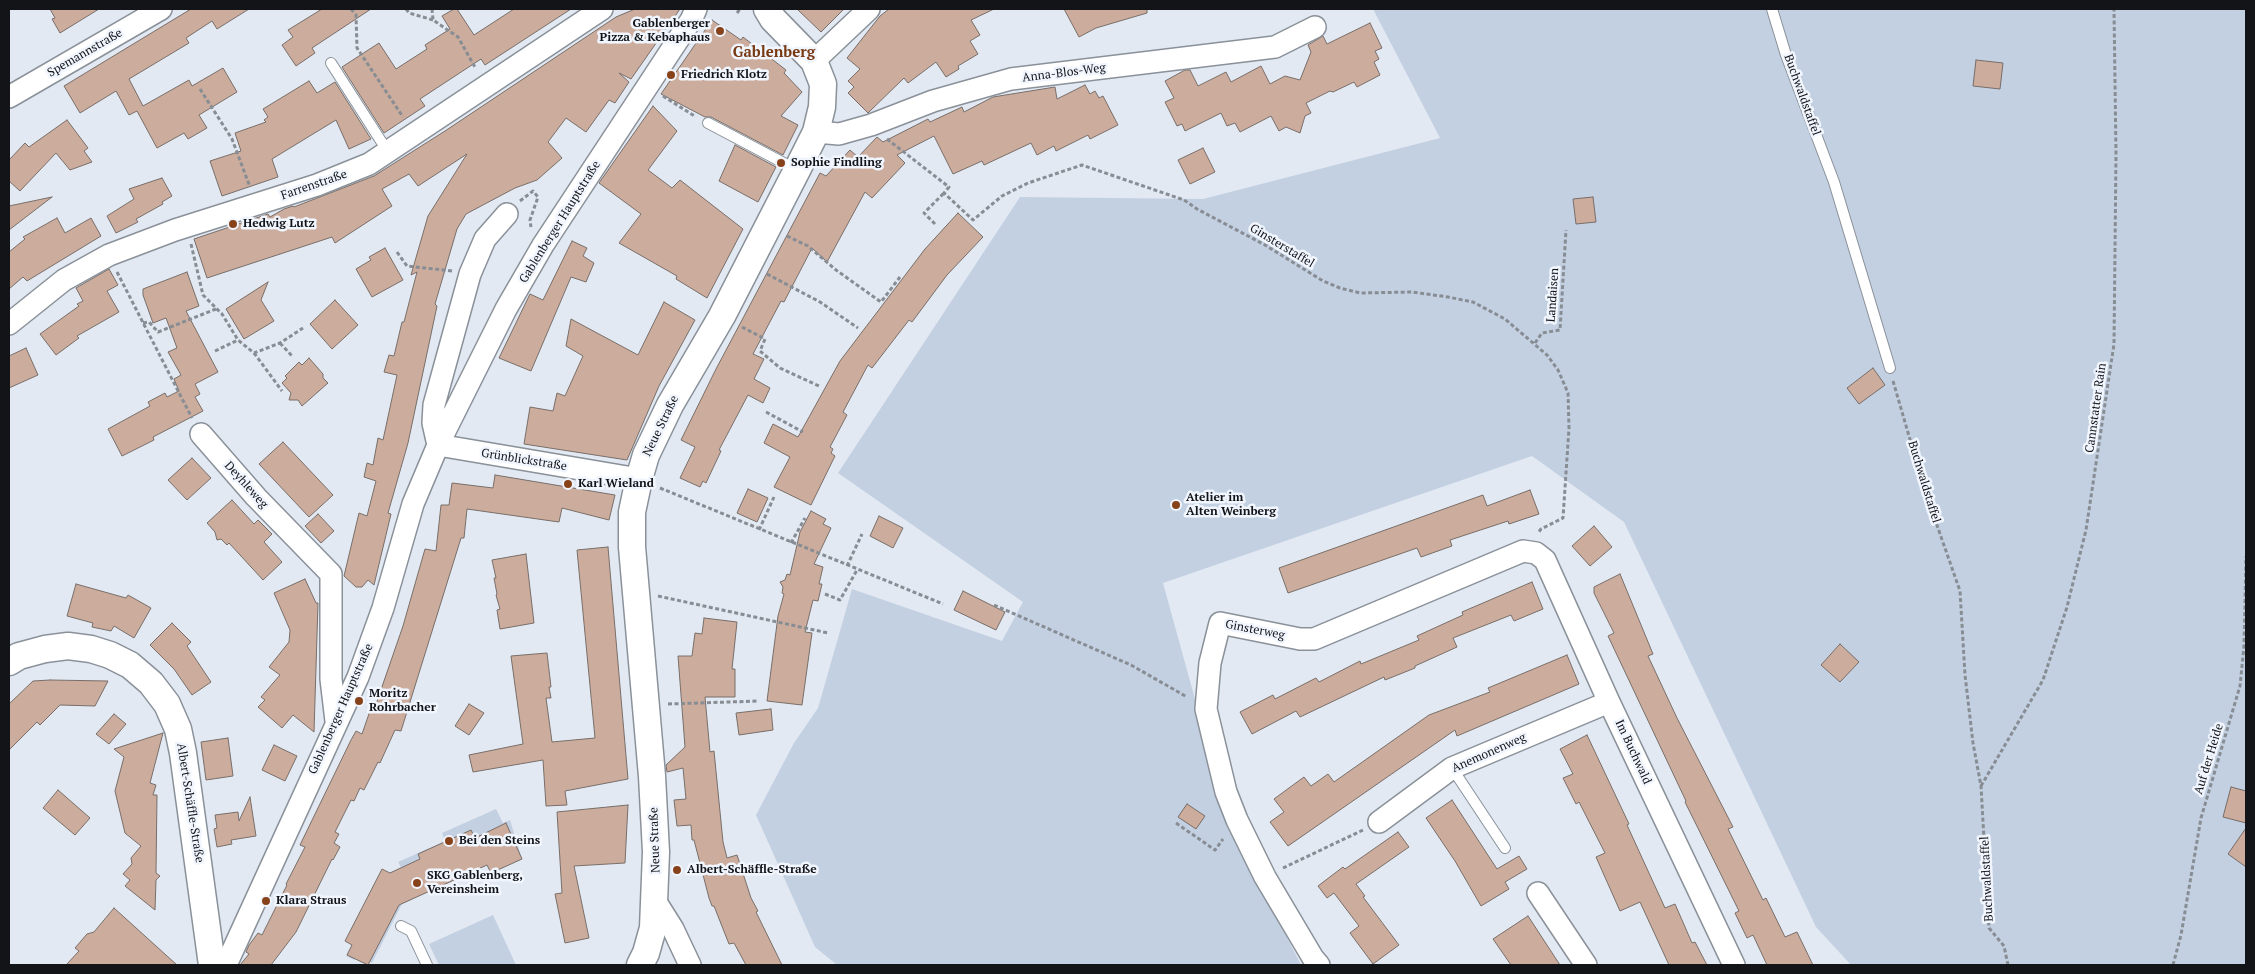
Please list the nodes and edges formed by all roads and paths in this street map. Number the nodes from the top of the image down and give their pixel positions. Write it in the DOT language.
graph roads {
  1 [pos="161,9"];
  2 [pos="351,9"];
  3 [pos="406,9"];
  4 [pos="432,9"];
  5 [pos="602,9"];
  6 [pos="696,9"];
  7 [pos="740,9"];
  8 [pos="869,9"];
  9 [pos="1772,9"];
  10 [pos="2114,9"];
  11 [pos="757,12"];
  12 [pos="433,20"];
  13 [pos="1316,26"];
  14 [pos="814,61"];
  15 [pos="331,63"];
  16 [pos="486,86"];
  17 [pos="648,86"];
  18 [pos="200,90"];
  19 [pos="9,97"];
  20 [pos="708,124"];
  21 [pos="816,132"];
  22 [pos="415,134"];
  23 [pos="886,138"];
  24 [pos="388,152"];
  25 [pos="797,170"];
  26 [pos="944,192"];
  27 [pos="256,204"];
  28 [pos="507,214"];
  29 [pos="935,224"];
  30 [pos="769,226"];
  31 [pos="186,227"];
  32 [pos="1566,230"];
  33 [pos="397,252"];
  34 [pos="109,255"];
  35 [pos="749,264"];
  36 [pos="470,274"];
  37 [pos="900,277"];
  38 [pos="216,309"];
  39 [pos="722,316"];
  40 [pos="143,323"];
  41 [pos="9,324"];
  42 [pos="303,328"];
  43 [pos="858,328"];
  44 [pos="238,340"];
  45 [pos="280,343"];
  46 [pos="1535,343"];
  47 [pos="214,351"];
  48 [pos="254,352"];
  49 [pos="293,357"];
  50 [pos="1890,368"];
  51 [pos="819,386"];
  52 [pos="282,391"];
  53 [pos="766,412"];
  54 [pos="803,432"];
  55 [pos="200,434"];
  56 [pos="438,445"];
  57 [pos="639,479"];
  58 [pos="774,497"];
  59 [pos="805,518"];
  60 [pos="1563,518"];
  61 [pos="759,530"];
  62 [pos="862,534"];
  63 [pos="791,543"];
  64 [pos="1523,551"];
  65 [pos="2246,556"];
  66 [pos="848,566"];
  67 [pos="857,570"];
  68 [pos="635,591"];
  69 [pos="825,594"];
  70 [pos="943,604"];
  71 [pos="994,605"];
  72 [pos="828,632"];
  73 [pos="9,662"];
  74 [pos="759,701"];
  75 [pos="1609,702"];
  76 [pos="645,705"];
  77 [pos="1206,709"];
  78 [pos="336,721"];
  79 [pos="1452,768"];
  80 [pos="1981,786"];
  81 [pos="1237,820"];
  82 [pos="1379,822"];
  83 [pos="1176,823"];
  84 [pos="1506,848"];
  85 [pos="1288,866"];
  86 [pos="1538,893"];
  87 [pos="656,902"];
  88 [pos="401,926"];
  89 [pos="212,965"];
  90 [pos="226,965"];
  91 [pos="427,965"];
  92 [pos="640,965"];
  93 [pos="690,965"];
  94 [pos="1320,965"];
  95 [pos="1586,965"];
  96 [pos="1733,965"];
  97 [pos="2008,965"];
  98 [pos="2173,965"];
  1 -- 19 [label="street, Spemannstraße"];
  2 -- 22 [label="path"];
  3 -- 12 [label="path"];
  4 -- 12 [label="path"];
  5 -- 16 [label="street, Farrenstraße"];
  6 -- 17 [label="street, Gablenberger Hauptstraße"];
  7 -- 11 [label="path"];
  8 -- 14 [label="street"];
  9 -- 50 [label="lane, Buchwaldstaffel"];
  10 -- 80 [label="path, Cannstatter Rain"];
  11 -- 14 [label="street, Neue Straße"];
  12 -- 16 [label="path"];
  13 -- 21 [label="street, Anna-Blos-Weg"];
  14 -- 21 [label="street, Neue Straße"];
  15 -- 24 [label="lane"];
  16 -- 22 [label="street, Farrenstraße"];
  17 -- 20 [label="path"];
  17 -- 56 [label="street, Gablenberger Hauptstraße"];
  18 -- 27 [label="path"];
  20 -- 25 [label="lane"];
  21 -- 25 [label="street, Neue Straße"];
  22 -- 24 [label="street, Farrenstraße"];
  23 -- 26 [label="path, Ginsterstaffel"];
  24 -- 27 [label="street, Farrenstraße"];
  25 -- 30 [label="street, Neue Straße"];
  26 -- 29 [label="path"];
  26 -- 46 [label="path, Ginsterstaffel"];
  27 -- 31 [label="street, Farrenstraße"];
  28 -- 36 [label="street"];
  30 -- 35 [label="street, Neue Straße"];
  30 -- 37 [label="path"];
  31 -- 34 [label="street, Farrenstraße"];
  31 -- 38 [label="path"];
  32 -- 46 [label="path, Landaisen"];
  33 -- 36 [label="path"];
  34 -- 40 [label="path"];
  34 -- 41 [label="street, Farrenstraße"];
  35 -- 39 [label="street, Neue Straße"];
  35 -- 43 [label="path"];
  36 -- 56 [label="street"];
  38 -- 40 [label="path"];
  38 -- 44 [label="path"];
  39 -- 51 [label="path"];
  39 -- 57 [label="street, Neue Straße"];
  40 -- 55 [label="path"];
  42 -- 45 [label="path"];
  44 -- 47 [label="path"];
  44 -- 48 [label="path"];
  45 -- 48 [label="path"];
  45 -- 49 [label="path"];
  46 -- 60 [label="path, Ginsterstaffel"];
  48 -- 52 [label="path"];
  50 -- 80 [label="path, Buchwaldstaffel"];
  53 -- 54 [label="path"];
  55 -- 78 [label="street, Deyhleweg"];
  56 -- 57 [label="street, Grünblickstraße"];
  56 -- 78 [label="street, Gablenberger Hauptstraße"];
  57 -- 61 [label="path"];
  57 -- 68 [label="street, Neue Straße"];
  58 -- 61 [label="path"];
  59 -- 63 [label="path"];
  61 -- 63 [label="path"];
  62 -- 66 [label="path"];
  63 -- 66 [label="path"];
  64 -- 75 [label="street, Im Buchwald"];
  64 -- 77 [label="street, Ginsterweg"];
  65 -- 98 [label="path, Auf der Heide"];
  66 -- 67 [label="path"];
  67 -- 69 [label="path"];
  67 -- 70 [label="path"];
  68 -- 72 [label="path"];
  68 -- 76 [label="street, Neue Straße"];
  71 -- 77 [label="path"];
  73 -- 89 [label="street, Albert-Schäffle-Straße"];
  74 -- 76 [label="path"];
  75 -- 79 [label="street, Anemonenweg"];
  75 -- 96 [label="street, Im Buchwald"];
  76 -- 87 [label="street, Neue Straße"];
  77 -- 81 [label="street, Ginsterweg"];
  78 -- 90 [label="street, Gablenberger Hauptstraße"];
  79 -- 82 [label="street, Anemonenweg"];
  79 -- 84 [label="lane"];
  80 -- 97 [label="path, Buchwaldstaffel"];
  81 -- 83 [label="path"];
  81 -- 94 [label="street, Ginsterweg"];
  82 -- 85 [label="path"];
  86 -- 95 [label="street"];
  87 -- 92 [label="street"];
  87 -- 93 [label="street"];
  88 -- 91 [label="lane"];
}
